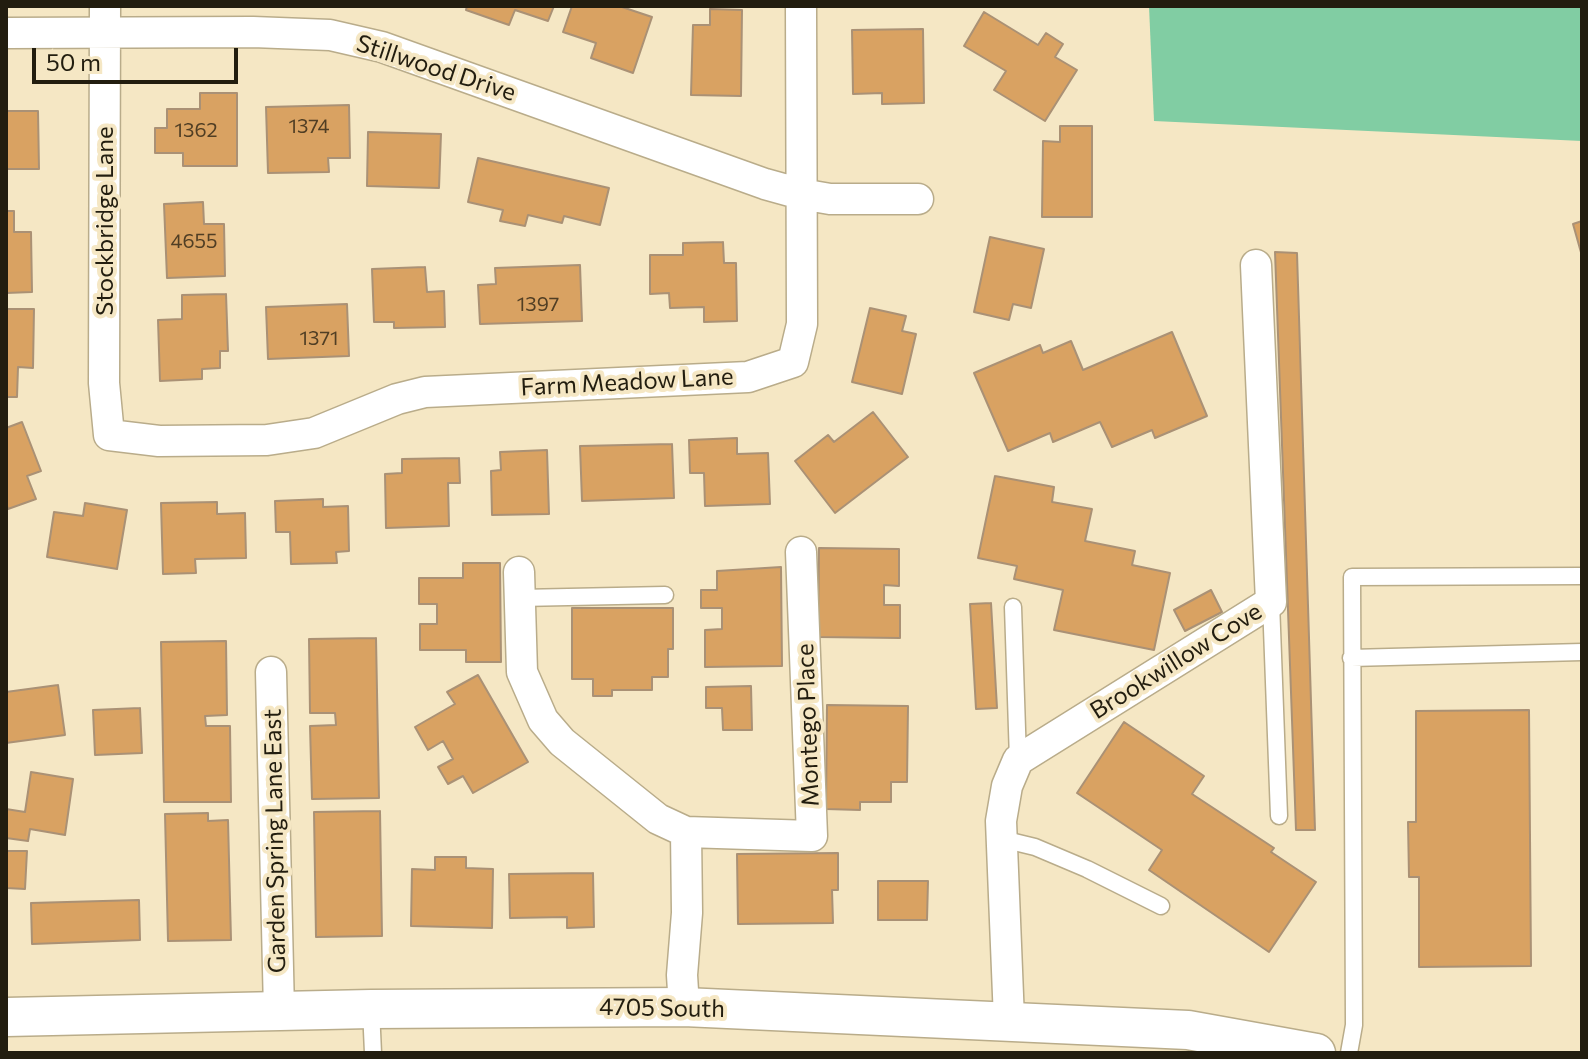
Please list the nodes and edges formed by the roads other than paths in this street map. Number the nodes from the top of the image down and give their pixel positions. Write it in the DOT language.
graph roads {
  1 [pos="801,6"];
  2 [pos="105,20"];
  3 [pos="6,33"];
  4 [pos="801,194"];
  5 [pos="918,199"];
  6 [pos="1256,265"];
  7 [pos="109,435"];
  8 [pos="801,552"];
  9 [pos="1582,576"];
  10 [pos="520,585"];
  11 [pos="665,595"];
  12 [pos="1271,602"];
  13 [pos="1013,607"];
  14 [pos="1582,652"];
  15 [pos="1351,658"];
  16 [pos="271,672"];
  17 [pos="1018,760"];
  18 [pos="1279,816"];
  19 [pos="686,832"];
  20 [pos="1002,839"];
  21 [pos="1161,906"];
  22 [pos="684,1007"];
  23 [pos="371,1009"];
  24 [pos="279,1011"];
  25 [pos="6,1017"];
  26 [pos="1009,1020"];
  27 [pos="373,1053"];
  28 [pos="1316,1053"];
  29 [pos="1349,1053"];
  1 -- 4 [label="street, Farm Meadow Lane"];
  2 -- 3 [label="street, Stillwood Drive"];
  2 -- 4 [label="street, Stillwood Drive"];
  2 -- 7 [label="street, Stockbridge Lane"];
  4 -- 5 [label="street, Stillwood Drive"];
  4 -- 7 [label="street, Farm Meadow Lane"];
  6 -- 12 [label="street, Brookwillow Cove"];
  8 -- 19 [label="street, Montego Place"];
  9 -- 15 [label="lane"];
  10 -- 11 [label="lane"];
  10 -- 19 [label="street"];
  12 -- 17 [label="street, Brookwillow Cove"];
  12 -- 18 [label="lane"];
  13 -- 17 [label="lane"];
  14 -- 15 [label="lane"];
  15 -- 29 [label="lane"];
  16 -- 24 [label="street, Garden Spring Lane East"];
  17 -- 20 [label="street"];
  19 -- 22 [label="street"];
  20 -- 21 [label="lane"];
  20 -- 26 [label="street"];
  22 -- 23 [label="street, 4705 South"];
  22 -- 26 [label="street, 4705 South"];
  23 -- 24 [label="street, 4705 South"];
  23 -- 27 [label="lane"];
  24 -- 25 [label="street, 4705 South"];
  26 -- 28 [label="street, 4705 South"];
}
